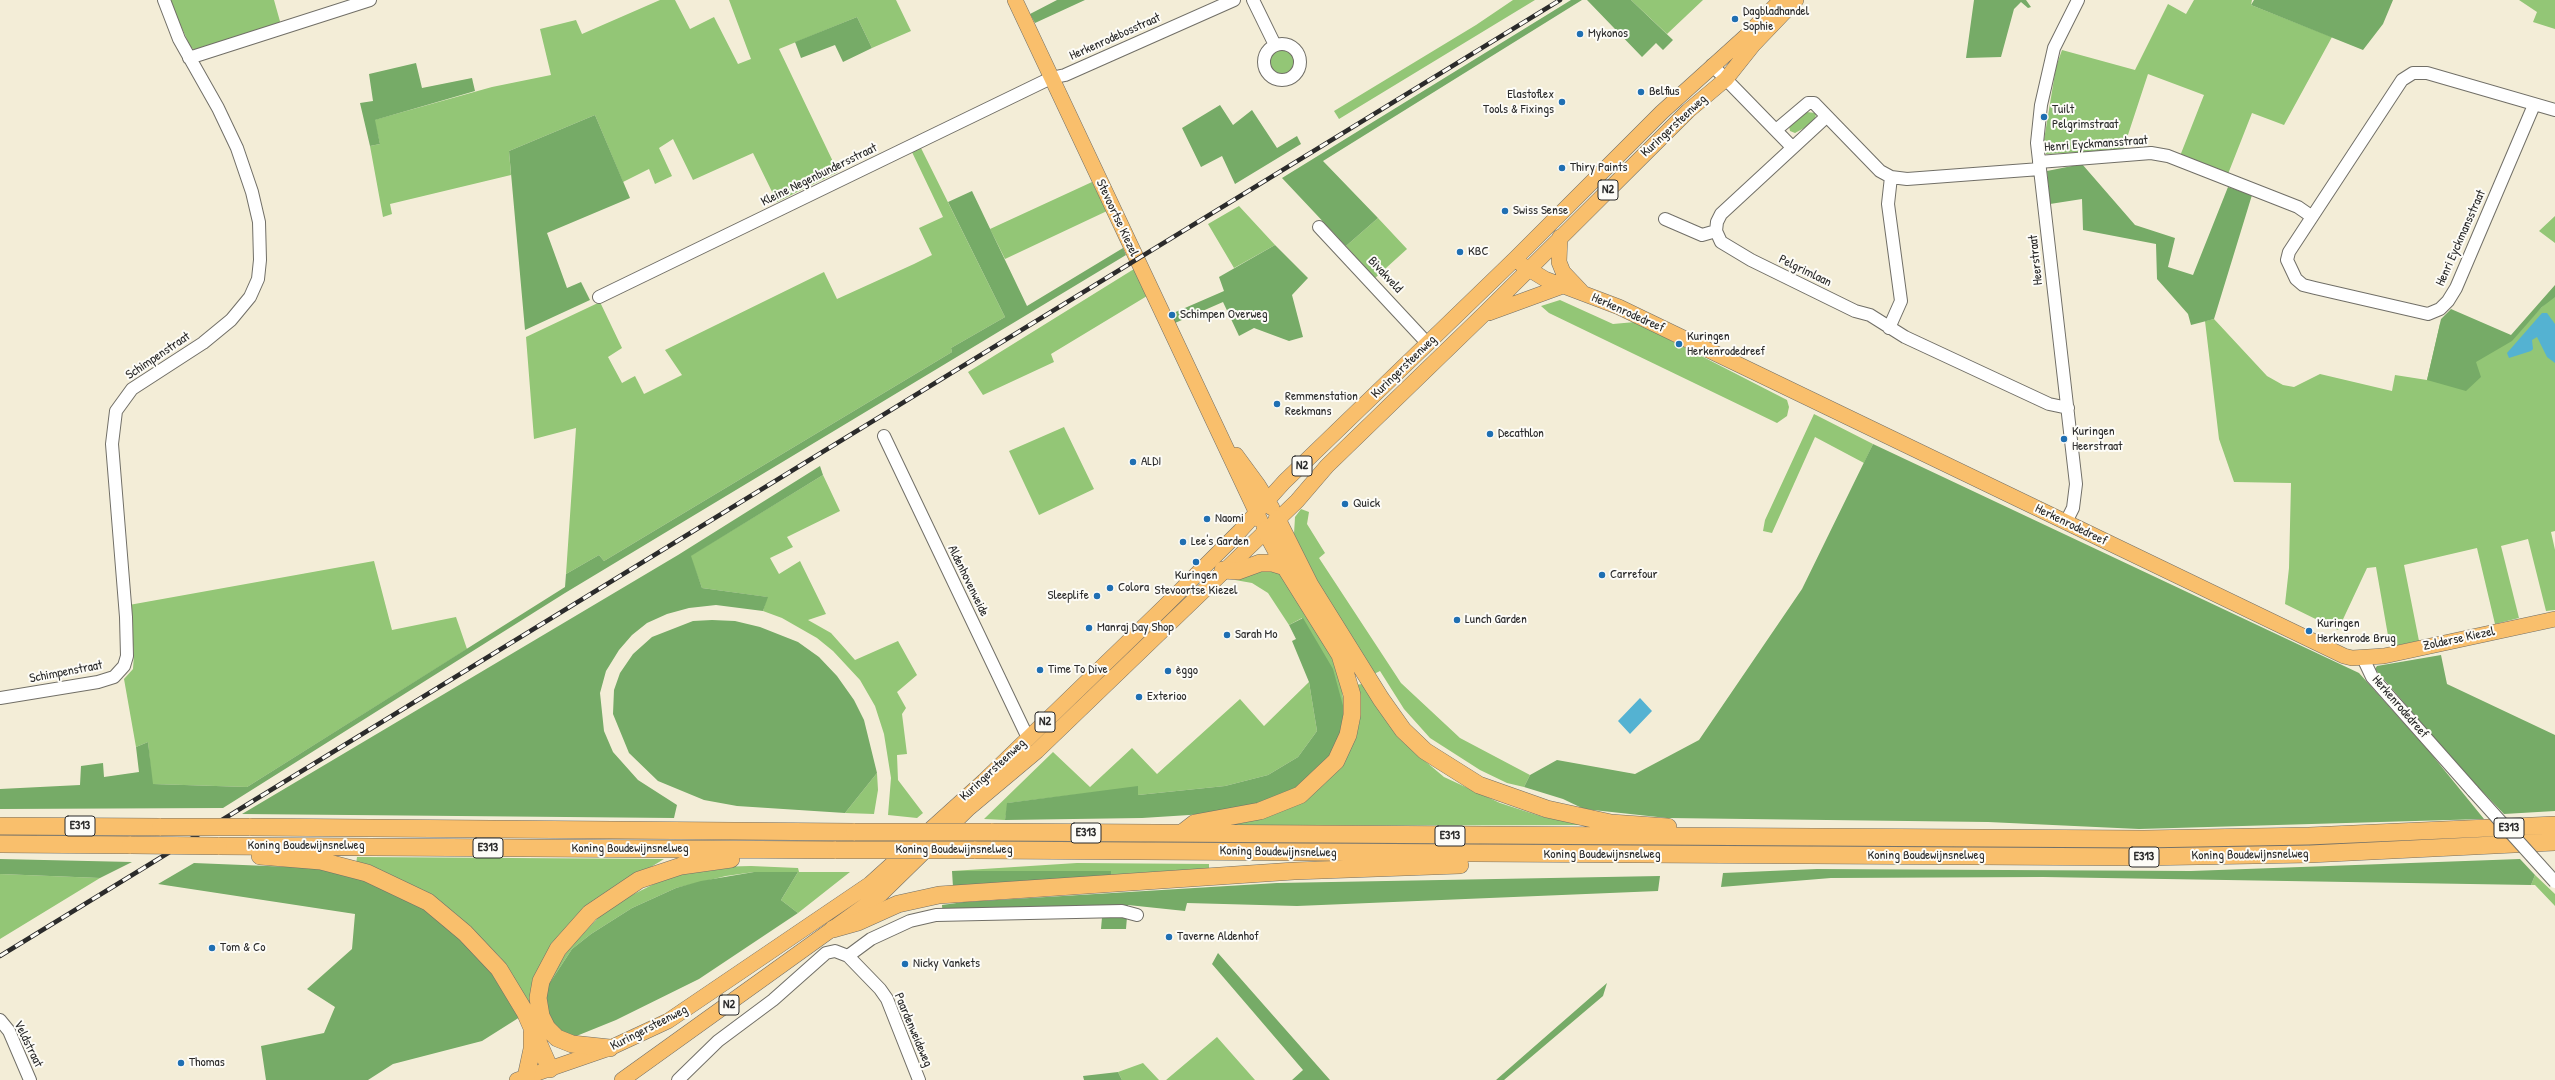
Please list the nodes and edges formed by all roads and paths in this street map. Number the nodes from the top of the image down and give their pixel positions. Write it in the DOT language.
graph roads {
  1 [pos="164,0"];
  2 [pos="370,0"];
  3 [pos="1015,0"];
  4 [pos="1234,0"];
  5 [pos="1253,0"];
  6 [pos="1781,0"];
  7 [pos="1796,0"];
  8 [pos="2078,0"];
  9 [pos="1275,45"];
  10 [pos="189,58"];
  11 [pos="1712,65"];
  12 [pos="1051,78"];
  13 [pos="1726,79"];
  14 [pos="2534,105"];
  15 [pos="2555,110"];
  16 [pos="1826,117"];
  17 [pos="1776,130"];
  18 [pos="1792,147"];
  19 [pos="2039,165"];
  20 [pos="1891,177"];
  21 [pos="2311,216"];
  22 [pos="1664,219"];
  23 [pos="1319,227"];
  24 [pos="1716,231"];
  25 [pos="1560,238"];
  26 [pos="1516,258"];
  27 [pos="1528,270"];
  28 [pos="1563,286"];
  29 [pos="1583,293"];
  30 [pos="599,297"];
  31 [pos="1485,313"];
  32 [pos="1889,328"];
  33 [pos="1428,344"];
  34 [pos="2068,408"];
  35 [pos="884,436"];
  36 [pos="1220,436"];
  37 [pos="1268,500"];
  38 [pos="1256,514"];
  39 [pos="2066,522"];
  40 [pos="1271,524"];
  41 [pos="1285,567"];
  42 [pos="1223,570"];
  43 [pos="2555,619"];
  44 [pos="2363,658"];
  45 [pos="0,698"];
  46 [pos="1028,738"];
  47 [pos="2555,825"];
  48 [pos="0,826"];
  49 [pos="1181,833"];
  50 [pos="1719,838"];
  51 [pos="2555,842"];
  52 [pos="0,844"];
  53 [pos="218,846"];
  54 [pos="757,850"];
  55 [pos="1526,854"];
  56 [pos="2555,882"];
  57 [pos="1137,915"];
  58 [pos="833,929"];
  59 [pos="848,956"];
  60 [pos="0,1020"];
  61 [pos="532,1028"];
  62 [pos="610,1048"];
  63 [pos="554,1074"];
  64 [pos="521,1078"];
  65 [pos="30,1080"];
  66 [pos="623,1080"];
  67 [pos="678,1080"];
  68 [pos="918,1080"];
  1 -- 10 [label="street, Schimpenstraat"];
  2 -- 10 [label="street"];
  3 -- 12 [label="main road, Stevoortse Kiezel"];
  4 -- 12 [label="street, Herkenrodebosstraat"];
  5 -- 9 [label="street"];
  6 -- 11 [label="main road, Kuringersteenweg / N2"];
  7 -- 13 [label="main road, Kuringersteenweg / N2"];
  8 -- 19 [label="street, Heerstraat"];
  10 -- 45 [label="street, Schimpenstraat"];
  11 -- 13 [label="street"];
  11 -- 26 [label="main road, Kuringersteenweg / N2"];
  12 -- 30 [label="street, Kleine Negenbundersstraat"];
  12 -- 36 [label="main road, Stevoortse Kiezel"];
  13 -- 17 [label="street"];
  13 -- 25 [label="main road, Kuringersteenweg / N2"];
  14 -- 15 [label="street, Henri Eyckmansstraat"];
  14 -- 21 [label="street, Henri Eyckmansstraat"];
  14 -- 21 [label="street, Henri Eyckmansstraat"];
  16 -- 17 [label="street"];
  16 -- 18 [label="street"];
  16 -- 20 [label="street"];
  17 -- 18 [label="street"];
  18 -- 24 [label="street"];
  19 -- 20 [label="street"];
  19 -- 21 [label="street, Henri Eyckmansstraat"];
  19 -- 34 [label="street, Heerstraat"];
  20 -- 32 [label="street"];
  22 -- 24 [label="street"];
  23 -- 33 [label="street, Bivakveld"];
  24 -- 32 [label="street, Pelgrimlaan"];
  25 -- 27 [label="main road, Kuringersteenweg / N2"];
  25 -- 29 [label="main road"];
  26 -- 27 [label="main road, Herkenrodedreef"];
  26 -- 33 [label="main road, Kuringersteenweg / N2"];
  27 -- 28 [label="main road, Herkenrodedreef"];
  27 -- 31 [label="main road, Kuringersteenweg / N2"];
  28 -- 29 [label="main road, Herkenrodedreef"];
  28 -- 31 [label="main road"];
  29 -- 39 [label="main road, Herkenrodedreef"];
  31 -- 40 [label="main road, Kuringersteenweg / N2"];
  32 -- 34 [label="street, Pelgrimlaan"];
  33 -- 37 [label="main road, Kuringersteenweg / N2"];
  34 -- 39 [label="street, Heerstraat"];
  35 -- 46 [label="street, Aldenhovenweide"];
  36 -- 37 [label="main road, Stevoortse Kiezel"];
  36 -- 38 [label="main road, Stevoortse Kiezel"];
  37 -- 38 [label="main road, Kuringersteenweg / N2"];
  37 -- 40 [label="main road, Stevoortse Kiezel"];
  38 -- 40 [label="main road, Stevoortse Kiezel"];
  38 -- 46 [label="main road, Kuringersteenweg / N2"];
  39 -- 44 [label="main road, Herkenrodedreef"];
  40 -- 41 [label="highway"];
  40 -- 42 [label="main road, Kuringersteenweg / N2"];
  40 -- 50 [label="highway"];
  41 -- 42 [label="highway"];
  41 -- 49 [label="highway"];
  42 -- 58 [label="main road, Kuringersteenweg / N2"];
  43 -- 44 [label="main road, Zolderse Kiezel"];
  44 -- 56 [label="street, Herkenrodedreef, bridge"];
  46 -- 62 [label="main road, Kuringersteenweg / N2"];
  47 -- 50 [label="highway, Koning Boudewijnsnelweg / E313"];
  48 -- 49 [label="highway, Koning Boudewijnsnelweg / E313, bridge"];
  49 -- 50 [label="highway, Koning Boudewijnsnelweg / E313"];
  51 -- 55 [label="highway, Koning Boudewijnsnelweg / E313"];
  52 -- 53 [label="highway, Koning Boudewijnsnelweg / E313, bridge"];
  53 -- 54 [label="highway, Koning Boudewijnsnelweg / E313"];
  53 -- 61 [label="highway"];
  54 -- 55 [label="highway, Koning Boudewijnsnelweg / E313, bridge"];
  54 -- 62 [label="highway"];
  55 -- 58 [label="highway"];
  57 -- 59 [label="street"];
  58 -- 66 [label="main road, Kuringersteenweg / N2"];
  59 -- 67 [label="street"];
  59 -- 68 [label="street, Paardenweideweg"];
  60 -- 65 [label="street, Veldstraat"];
  61 -- 63 [label="highway"];
  61 -- 64 [label="highway"];
  62 -- 63 [label="main road, Kuringersteenweg / N2"];
  63 -- 64 [label="main road, Kuringersteenweg / N2"];
}
